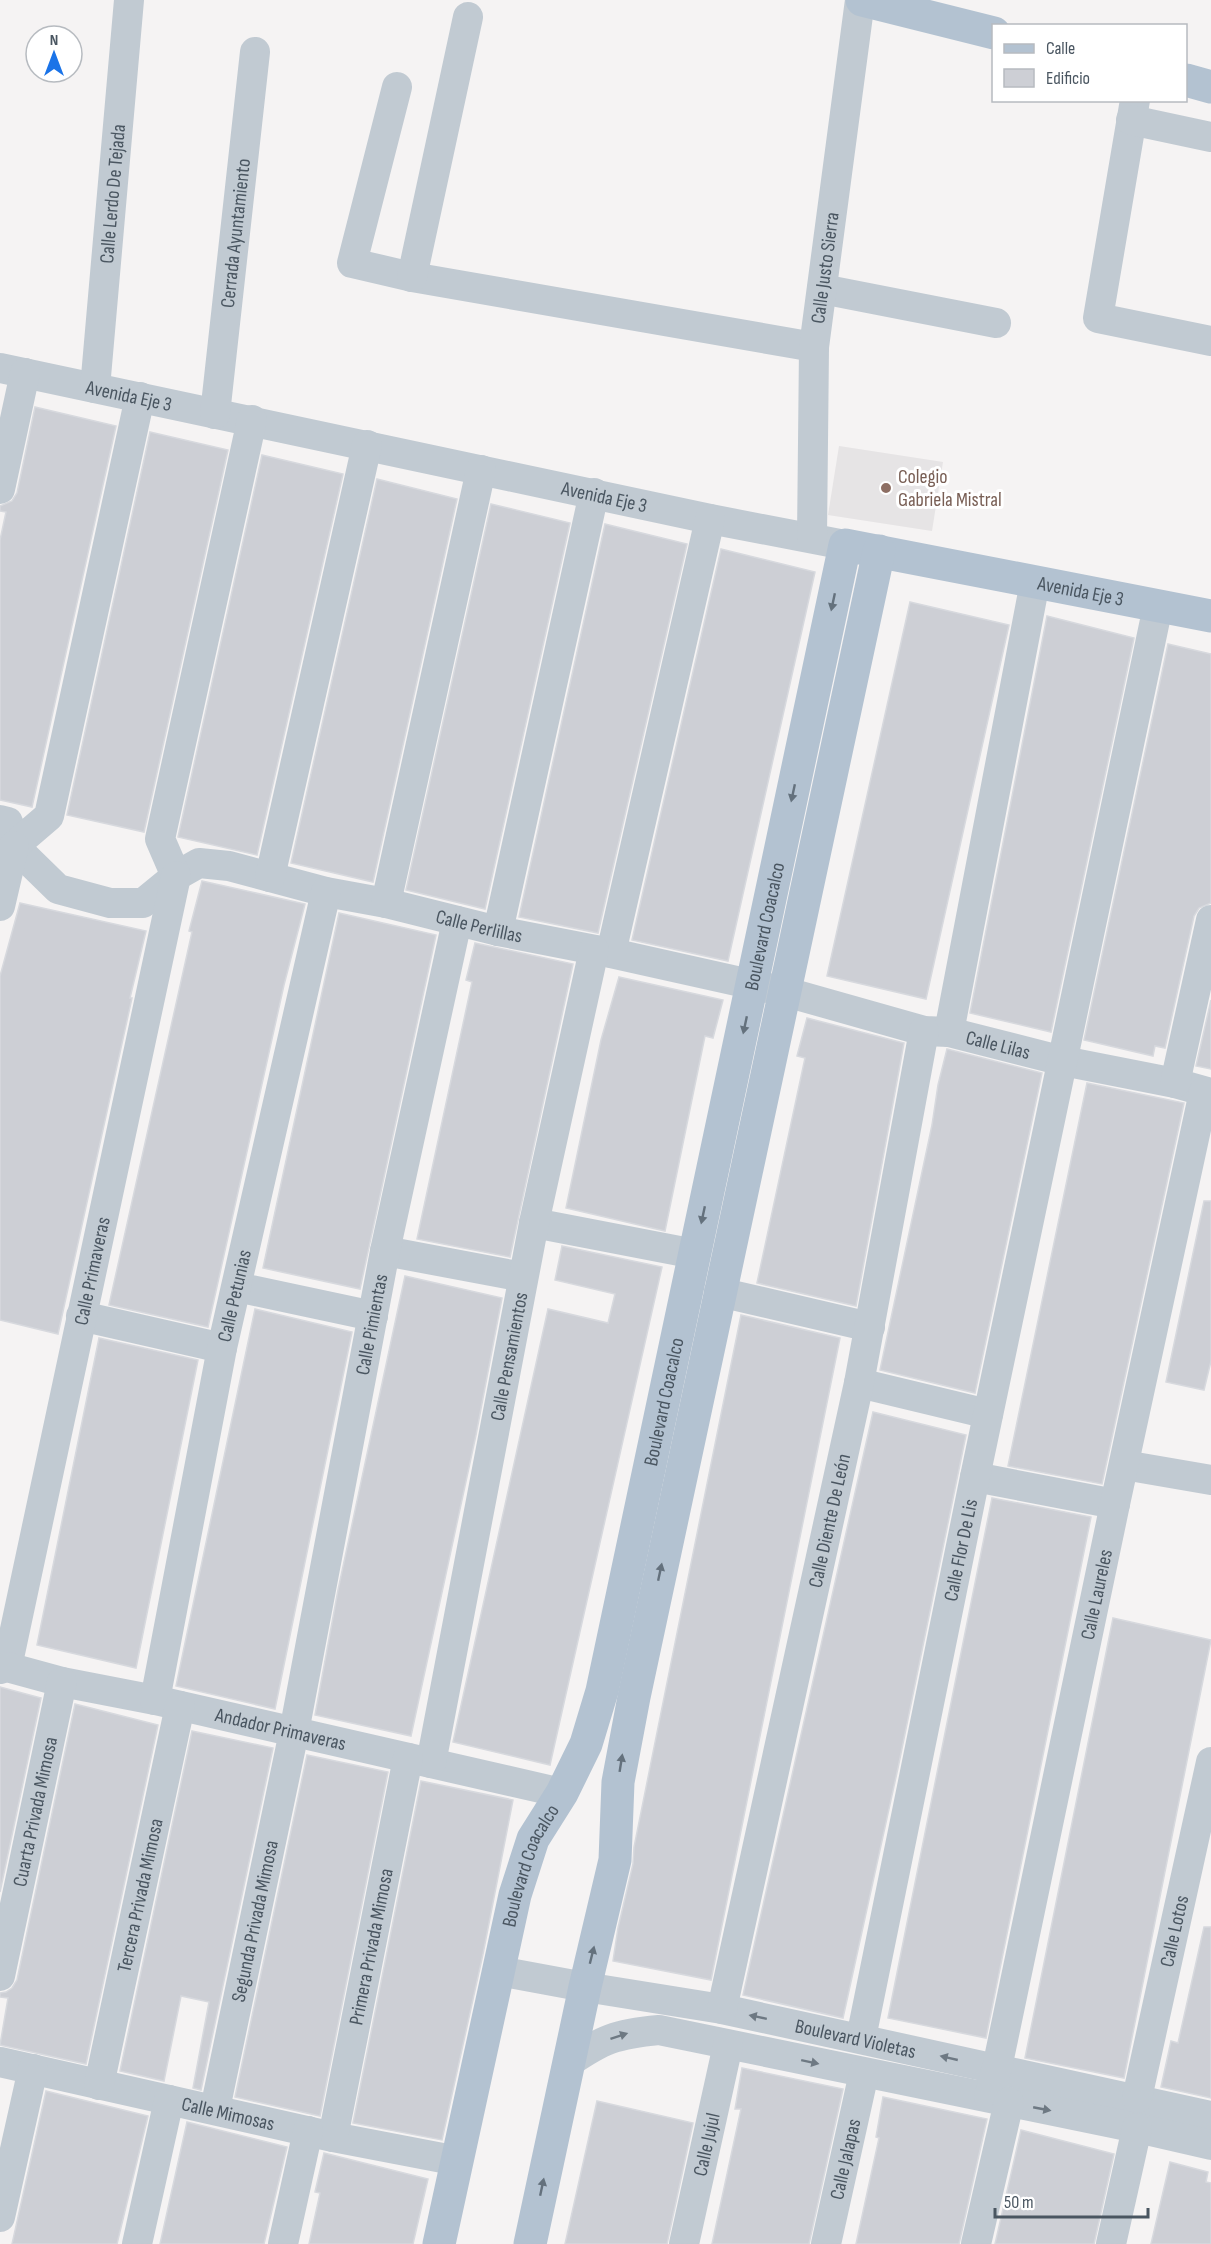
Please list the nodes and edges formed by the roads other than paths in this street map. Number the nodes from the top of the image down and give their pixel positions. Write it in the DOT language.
graph roads {
  1 [pos="129,0"];
  2 [pos="861,0"];
  3 [pos="468,17"];
  4 [pos="992,33"];
  5 [pos="255,52"];
  6 [pos="1187,81"];
  7 [pos="397,87"];
  8 [pos="1211,87"];
  9 [pos="1133,110"];
  10 [pos="1211,137"];
  11 [pos="412,277"];
  12 [pos="822,289"];
  13 [pos="996,323"];
  14 [pos="1211,341"];
  15 [pos="814,347"];
  16 [pos="12,371"];
  17 [pos="95,388"];
  18 [pos="140,397"];
  19 [pos="216,414"];
  20 [pos="252,420"];
  21 [pos="366,445"];
  22 [pos="481,470"];
  23 [pos="0,489"];
  24 [pos="594,493"];
  25 [pos="710,519"];
  26 [pos="812,537"];
  27 [pos="845,545"];
  28 [pos="879,551"];
  29 [pos="1035,582"];
  30 [pos="1158,606"];
  31 [pos="1211,616"];
  32 [pos="0,820"];
  33 [pos="14,846"];
  34 [pos="176,876"];
  35 [pos="270,877"];
  36 [pos="326,892"];
  37 [pos="386,903"];
  38 [pos="0,906"];
  39 [pos="1211,920"];
  40 [pos="457,921"];
  41 [pos="498,931"];
  42 [pos="603,952"];
  43 [pos="753,985"];
  44 [pos="786,992"];
  45 [pos="937,1031"];
  46 [pos="1063,1062"];
  47 [pos="1175,1083"];
  48 [pos="1207,1092"];
  49 [pos="534,1223"];
  50 [pos="385,1251"];
  51 [pos="695,1254"];
  52 [pos="523,1277"];
  53 [pos="237,1287"];
  54 [pos="719,1292"];
  55 [pos="81,1316"];
  56 [pos="373,1316"];
  57 [pos="870,1327"];
  58 [pos="222,1348"];
  59 [pos="859,1383"];
  60 [pos="988,1414"];
  61 [pos="1124,1465"];
  62 [pos="975,1478"];
  63 [pos="1211,1480"];
  64 [pos="1114,1504"];
  65 [pos="4,1668"];
  66 [pos="62,1682"];
  67 [pos="167,1703"];
  68 [pos="294,1732"];
  69 [pos="419,1761"];
  70 [pos="1211,1762"];
  71 [pos="562,1793"];
  72 [pos="499,1971"];
  73 [pos="0,1976"];
  74 [pos="585,1988"];
  75 [pos="722,2009"];
  76 [pos="861,2038"];
  77 [pos="728,2045"];
  78 [pos="0,2062"];
  79 [pos="568,2063"];
  80 [pos="997,2068"];
  81 [pos="33,2069"];
  82 [pos="864,2073"];
  83 [pos="99,2085"];
  84 [pos="1137,2098"];
  85 [pos="169,2100"];
  86 [pos="999,2100"];
  87 [pos="216,2109"];
  88 [pos="1211,2116"];
  89 [pos="1137,2128"];
  90 [pos="321,2134"];
  91 [pos="1211,2145"];
  92 [pos="458,2161"];
  93 [pos="0,2217"];
  94 [pos="137,2244"];
  95 [pos="283,2244"];
  96 [pos="439,2244"];
  97 [pos="530,2244"];
  98 [pos="684,2244"];
  99 [pos="826,2244"];
  100 [pos="976,2244"];
  101 [pos="1111,2244"];
  1 -- 17 [label="street, Calle Lerdo De Tejada"];
  2 -- 4 [label="main road"];
  2 -- 12 [label="street, Calle Justo Sierra"];
  3 -- 11 [label="street"];
  5 -- 19 [label="street, Cerrada Ayuntamiento"];
  6 -- 8 [label="main road"];
  7 -- 11 [label="street"];
  9 -- 10 [label="street"];
  9 -- 14 [label="street"];
  11 -- 15 [label="street"];
  12 -- 13 [label="street"];
  12 -- 15 [label="street, Calle Justo Sierra"];
  15 -- 26 [label="street, Calle Justo Sierra"];
  16 -- 17 [label="street, Avenida Eje 3"];
  16 -- 23 [label="street"];
  17 -- 18 [label="street, Avenida Eje 3"];
  18 -- 19 [label="street, Avenida Eje 3"];
  18 -- 33 [label="street"];
  19 -- 20 [label="street, Avenida Eje 3"];
  20 -- 21 [label="street, Avenida Eje 3"];
  20 -- 34 [label="street"];
  21 -- 22 [label="street, Avenida Eje 3"];
  21 -- 35 [label="street"];
  22 -- 24 [label="street, Avenida Eje 3"];
  22 -- 37 [label="street"];
  24 -- 25 [label="street, Avenida Eje 3"];
  24 -- 41 [label="street"];
  25 -- 26 [label="street, Avenida Eje 3"];
  25 -- 42 [label="street, Calle Pensamientos"];
  26 -- 27 [label="street, Avenida Eje 3"];
  27 -- 28 [label="main road, Avenida Eje 3"];
  27 -- 43 [label="main road, Boulevard Coacalco, one-way"];
  28 -- 29 [label="main road, Avenida Eje 3"];
  28 -- 44 [label="main road, Boulevard Coacalco"];
  29 -- 30 [label="main road, Avenida Eje 3"];
  29 -- 45 [label="street, Calle Diente De León"];
  30 -- 31 [label="main road, Avenida Eje 3"];
  30 -- 46 [label="street, Calle Flor De Lis"];
  32 -- 33 [label="street"];
  33 -- 34 [label="street, Calle Perlillas"];
  33 -- 38 [label="street"];
  34 -- 35 [label="street, Calle Perlillas"];
  34 -- 55 [label="street, Calle Primaveras"];
  35 -- 36 [label="street, Calle Perlillas"];
  36 -- 37 [label="street, Calle Perlillas"];
  36 -- 53 [label="street, Calle Petunias"];
  37 -- 40 [label="street, Calle Perlillas"];
  39 -- 47 [label="street"];
  40 -- 41 [label="street, Calle Perlillas"];
  40 -- 50 [label="street, Calle Pimientas"];
  41 -- 42 [label="street, Calle Perlillas"];
  42 -- 43 [label="street, Calle Perlillas"];
  42 -- 49 [label="street, Calle Pensamientos"];
  43 -- 44 [label="street, Calle Perlillas"];
  43 -- 51 [label="main road, Boulevard Coacalco, one-way"];
  44 -- 45 [label="street, Calle Lilas"];
  44 -- 54 [label="main road, Boulevard Coacalco"];
  45 -- 46 [label="street, Calle Lilas"];
  45 -- 57 [label="street, Calle Diente De León"];
  46 -- 47 [label="street, Calle Lilas"];
  46 -- 60 [label="street, Calle Flor De Lis"];
  47 -- 48 [label="street, Calle Lilas"];
  48 -- 61 [label="street, Calle Laureles"];
  49 -- 51 [label="street"];
  49 -- 52 [label="street, Calle Pensamientos"];
  50 -- 52 [label="street"];
  50 -- 56 [label="street, Calle Pimientas"];
  51 -- 71 [label="main road, Boulevard Coacalco"];
  52 -- 69 [label="street, Calle Pensamientos"];
  53 -- 56 [label="street"];
  53 -- 58 [label="street, Calle Petunias"];
  54 -- 57 [label="street"];
  74 -- 54 [label="main road, Boulevard Coacalco, one-way"];
  55 -- 58 [label="street"];
  55 -- 65 [label="street, Calle Primaveras"];
  56 -- 68 [label="street, Calle Pimientas"];
  57 -- 59 [label="street, Calle Diente De León"];
  58 -- 67 [label="street, Calle Petunias"];
  59 -- 60 [label="street"];
  59 -- 75 [label="street, Calle Diente De León"];
  60 -- 62 [label="street, Calle Flor De Lis"];
  61 -- 63 [label="street"];
  61 -- 64 [label="street, Calle Laureles"];
  62 -- 64 [label="street"];
  62 -- 76 [label="street, Calle Flor De Lis"];
  64 -- 80 [label="street, Calle Laureles"];
  65 -- 66 [label="street, Andador Primaveras"];
  66 -- 67 [label="street, Andador Primaveras"];
  66 -- 73 [label="street, Cuarta Privada Mimosa"];
  67 -- 68 [label="street, Andador Primaveras"];
  67 -- 83 [label="street, Tercera Privada Mimosa"];
  68 -- 69 [label="street, Andador Primaveras"];
  68 -- 87 [label="street, Segunda Privada Mimosa"];
  69 -- 71 [label="street, Andador Primaveras"];
  69 -- 90 [label="street, Primera Privada Mimosa"];
  70 -- 84 [label="street, Calle Lotos"];
  71 -- 72 [label="main road, Boulevard Coacalco"];
  72 -- 74 [label="street, Boulevard Violetas"];
  72 -- 92 [label="main road, Boulevard Coacalco"];
  74 -- 75 [label="street, Boulevard Violetas"];
  74 -- 79 [label="main road, Boulevard Coacalco"];
  76 -- 75 [label="street, Boulevard Violetas, one-way"];
  80 -- 76 [label="street, Boulevard Violetas, one-way"];
  79 -- 77 [label="street, Boulevard Violetas, one-way"];
  77 -- 82 [label="street, Boulevard Violetas, one-way"];
  77 -- 98 [label="street, Calle Jujul"];
  78 -- 81 [label="street, Calle Mimosas"];
  97 -- 79 [label="main road, Boulevard Coacalco, one-way"];
  80 -- 84 [label="street, Boulevard Violetas"];
  80 -- 86 [label="street, Calle Laureles"];
  81 -- 83 [label="street, Calle Mimosas"];
  81 -- 93 [label="street"];
  82 -- 86 [label="street, Boulevard Violetas"];
  82 -- 99 [label="street, Calle Jalapas"];
  83 -- 85 [label="street, Calle Mimosas"];
  84 -- 88 [label="street, Boulevard Violetas"];
  85 -- 87 [label="street, Calle Mimosas"];
  85 -- 94 [label="street"];
  86 -- 89 [label="street, Boulevard Violetas, one-way"];
  86 -- 100 [label="street, Calle Laureles"];
  87 -- 90 [label="street, Calle Mimosas"];
  89 -- 91 [label="street, Boulevard Violetas"];
  89 -- 101 [label="street"];
  90 -- 92 [label="street, Calle Mimosas"];
  90 -- 95 [label="street, Primera Privada Mimosa"];
  92 -- 96 [label="main road, Boulevard Coacalco"];
}
